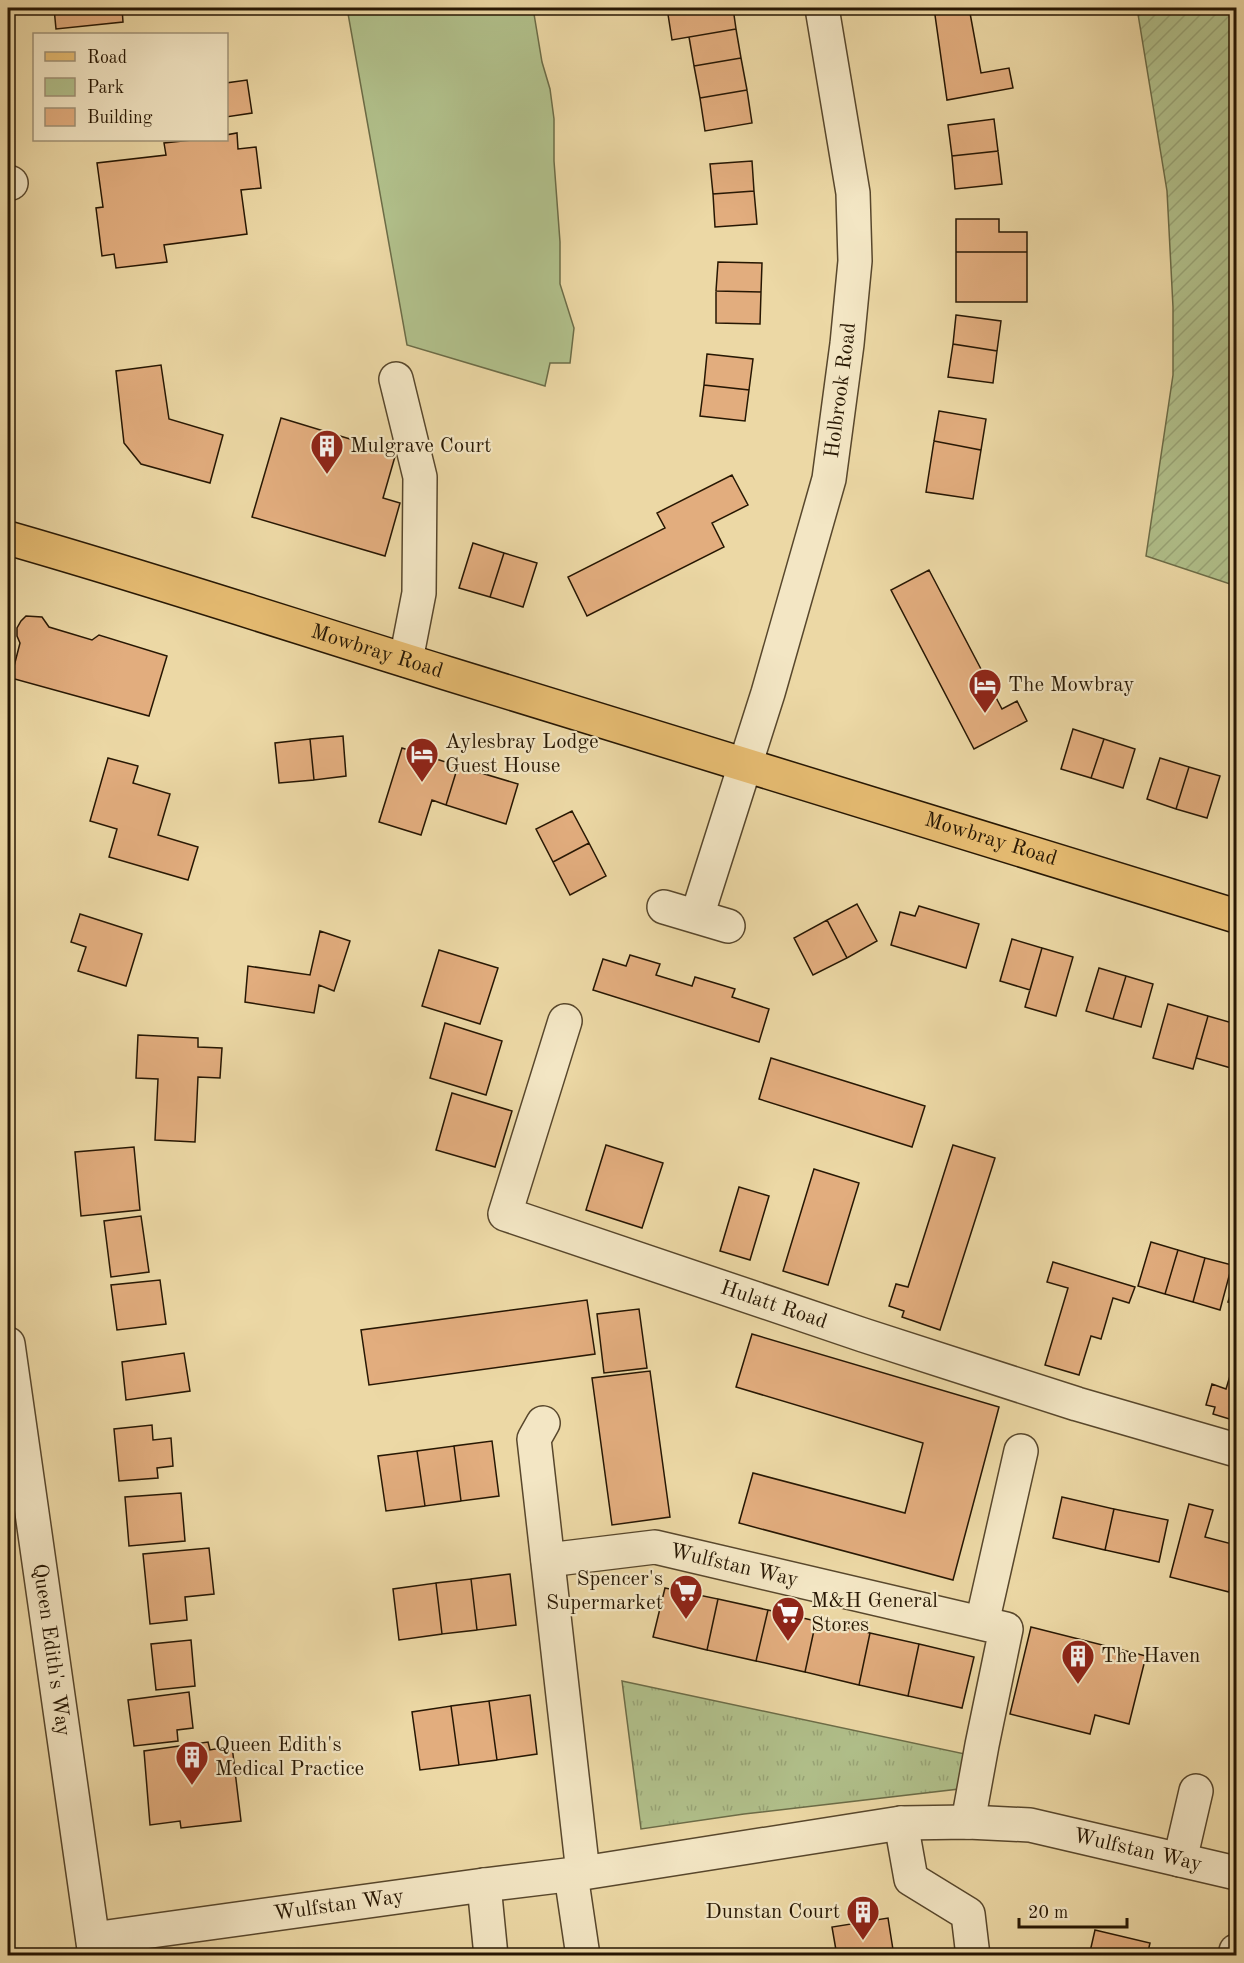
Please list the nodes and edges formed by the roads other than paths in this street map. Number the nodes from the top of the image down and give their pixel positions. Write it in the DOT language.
graph roads {
  1 [pos="822,8"];
  2 [pos="396,379"];
  3 [pos="8,538"];
  4 [pos="406,660"];
  5 [pos="744,764"];
  6 [pos="664,907"];
  7 [pos="697,916"];
  8 [pos="1236,916"];
  9 [pos="728,926"];
  10 [pos="565,1021"];
  11 [pos="8,1344"];
  12 [pos="543,1423"];
  13 [pos="1236,1450"];
  14 [pos="1022,1451"];
  15 [pos="548,1560"];
  16 [pos="982,1623"];
  17 [pos="1196,1791"];
  18 [pos="968,1822"];
  19 [pos="902,1823"];
  20 [pos="1180,1860"];
  21 [pos="1236,1873"];
  22 [pos="577,1874"];
  23 [pos="484,1885"];
  24 [pos="94,1947"];
  25 [pos="1236,1951"];
  26 [pos="491,1956"];
  27 [pos="583,1956"];
  28 [pos="974,1956"];
  29 [pos="1236,1956"];
  1 -- 5 [label="street, Holbrook Road"];
  2 -- 4 [label="street"];
  3 -- 4 [label="main road, Mowbray Road"];
  4 -- 5 [label="main road, Mowbray Road"];
  5 -- 7 [label="street"];
  5 -- 8 [label="main road, Mowbray Road"];
  6 -- 7 [label="street"];
  7 -- 9 [label="street"];
  10 -- 13 [label="street, Hulatt Road"];
  11 -- 24 [label="street, Queen Edith's Way"];
  12 -- 15 [label="street"];
  14 -- 16 [label="street"];
  15 -- 16 [label="street, Wulfstan Way"];
  15 -- 22 [label="street"];
  16 -- 18 [label="street, Wulfstan Way"];
  17 -- 20 [label="street"];
  18 -- 19 [label="street, Wulfstan Way"];
  18 -- 20 [label="street, Wulfstan Way"];
  19 -- 22 [label="street, Wulfstan Way"];
  19 -- 28 [label="street"];
  20 -- 21 [label="street, Wulfstan Way"];
  22 -- 23 [label="street, Wulfstan Way"];
  22 -- 27 [label="street"];
  23 -- 24 [label="street, Wulfstan Way"];
  23 -- 26 [label="street"];
  25 -- 29 [label="street"];
}
